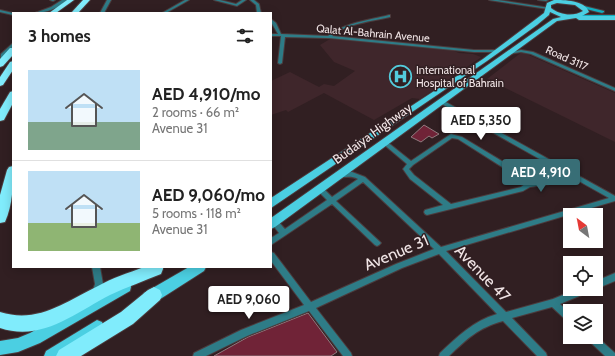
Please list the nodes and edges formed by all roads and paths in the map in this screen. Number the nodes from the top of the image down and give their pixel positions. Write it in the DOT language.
graph roads {
  1 [pos="65,0"];
  2 [pos="71,0"];
  3 [pos="87,0"];
  4 [pos="92,0"];
  5 [pos="110,0"];
  6 [pos="187,0"];
  7 [pos="216,0"];
  8 [pos="244,0"];
  9 [pos="252,0"];
  10 [pos="491,0"];
  11 [pos="540,0"];
  12 [pos="565,0"];
  13 [pos="584,0"];
  14 [pos="556,1"];
  15 [pos="547,4"];
  16 [pos="583,7"];
  17 [pos="0,11"];
  18 [pos="40,12"];
  19 [pos="53,12"];
  20 [pos="59,12"];
  21 [pos="75,12"];
  22 [pos="81,12"];
  23 [pos="103,12"];
  24 [pos="166,12"];
  25 [pos="260,12"];
  26 [pos="12,14"];
  27 [pos="389,16"];
  28 [pos="571,16"];
  29 [pos="580,16"];
  30 [pos="615,16"];
  31 [pos="272,21"];
  32 [pos="551,23"];
  33 [pos="272,35"];
  34 [pos="281,35"];
  35 [pos="329,37"];
  36 [pos="522,43"];
  37 [pos="12,46"];
  38 [pos="12,51"];
  39 [pos="474,51"];
  40 [pos="498,51"];
  41 [pos="509,53"];
  42 [pos="532,53"];
  43 [pos="485,60"];
  44 [pos="0,63"];
  45 [pos="280,64"];
  46 [pos="12,65"];
  47 [pos="0,83"];
  48 [pos="615,90"];
  49 [pos="12,96"];
  50 [pos="442,102"];
  51 [pos="0,118"];
  52 [pos="384,142"];
  53 [pos="411,164"];
  54 [pos="12,174"];
  55 [pos="341,175"];
  56 [pos="363,178"];
  57 [pos="550,182"];
  58 [pos="529,185"];
  59 [pos="320,189"];
  60 [pos="615,199"];
  61 [pos="332,200"];
  62 [pos="272,203"];
  63 [pos="450,207"];
  64 [pos="427,212"];
  65 [pos="0,218"];
  66 [pos="272,223"];
  67 [pos="284,233"];
  68 [pos="272,241"];
  69 [pos="377,243"];
  70 [pos="440,250"];
  71 [pos="272,256"];
  72 [pos="96,268"];
  73 [pos="158,268"];
  74 [pos="198,268"];
  75 [pos="615,277"];
  76 [pos="603,282"];
  77 [pos="100,290"];
  78 [pos="154,295"];
  79 [pos="570,296"];
  80 [pos="553,303"];
  81 [pos="311,306"];
  82 [pos="563,312"];
  83 [pos="504,317"];
  84 [pos="0,320"];
  85 [pos="599,344"];
  86 [pos="0,348"];
  87 [pos="51,356"];
  88 [pos="65,356"];
  89 [pos="197,356"];
  90 [pos="348,356"];
  91 [pos="443,356"];
  92 [pos="543,356"];
  93 [pos="612,356"];
  1 -- 18 [label="street"];
  2 -- 19 [label="highway"];
  2 -- 20 [label="highway"];
  3 -- 21 [label="highway"];
  4 -- 22 [label="highway"];
  5 -- 23 [label="street"];
  6 -- 24 [label="street"];
  7 -- 8 [label="street"];
  9 -- 25 [label="street"];
  10 -- 15 [label="street"];
  11 -- 15 [label="street"];
  12 -- 14 [label="main road"];
  13 -- 16 [label="main road"];
  14 -- 15 [label="main road, Budaiya Highway"];
  14 -- 16 [label="main road"];
  15 -- 28 [label="main road"];
  15 -- 40 [label="main road, Budaiya Highway"];
  16 -- 29 [label="main road"];
  16 -- 30 [label="main road"];
  17 -- 26 [label="street"];
  27 -- 35 [label="street"];
  28 -- 29 [label="main road"];
  28 -- 32 [label="main road, Budaiya Highway"];
  29 -- 30 [label="main road"];
  30 -- 32 [label="main road"];
  31 -- 34 [label="street"];
  32 -- 36 [label="main road, Budaiya Highway"];
  33 -- 34 [label="street, Qalat Al-Bahrain Avenue"];
  34 -- 35 [label="street, Qalat Al-Bahrain Avenue"];
  34 -- 45 [label="street"];
  35 -- 39 [label="street, Qalat Al-Bahrain Avenue"];
  36 -- 41 [label="main road, Budaiya Highway"];
  36 -- 42 [label="street"];
  37 -- 44 [label="street"];
  38 -- 44 [label="highway"];
  39 -- 40 [label="street, Qalat Al-Bahrain Avenue"];
  39 -- 43 [label="street"];
  40 -- 43 [label="main road, Budaiya Highway"];
  41 -- 42 [label="street, Road 3117"];
  41 -- 50 [label="main road, Budaiya Highway"];
  42 -- 48 [label="street, Road 3117"];
  43 -- 62 [label="main road, Budaiya Highway"];
  46 -- 47 [label="highway"];
  49 -- 51 [label="highway"];
  50 -- 52 [label="main road, Budaiya Highway"];
  50 -- 60 [label="street"];
  52 -- 53 [label="street"];
  52 -- 55 [label="main road, Budaiya Highway"];
  53 -- 58 [label="street"];
  53 -- 63 [label="street"];
  54 -- 65 [label="highway"];
  55 -- 56 [label="street"];
  55 -- 59 [label="main road, Budaiya Highway"];
  56 -- 61 [label="street"];
  56 -- 70 [label="street, Avenue 47"];
  57 -- 58 [label="street"];
  58 -- 63 [label="street"];
  59 -- 61 [label="street"];
  59 -- 66 [label="main road, Budaiya Highway"];
  60 -- 70 [label="street, Avenue 31"];
  61 -- 67 [label="street"];
  61 -- 69 [label="street"];
  63 -- 64 [label="street"];
  66 -- 67 [label="street"];
  67 -- 68 [label="street"];
  70 -- 81 [label="street, Avenue 31"];
  70 -- 83 [label="street, Avenue 47"];
  71 -- 81 [label="street"];
  72 -- 77 [label="street"];
  73 -- 77 [label="highway"];
  73 -- 86 [label="main road"];
  74 -- 78 [label="main road"];
  75 -- 76 [label="street"];
  77 -- 84 [label="highway"];
  78 -- 87 [label="main road"];
  78 -- 88 [label="highway"];
  79 -- 80 [label="street"];
  80 -- 82 [label="street"];
  80 -- 83 [label="street"];
  81 -- 89 [label="street, Avenue 31"];
  81 -- 90 [label="street"];
  83 -- 91 [label="street"];
  83 -- 92 [label="street, Avenue 47"];
  85 -- 93 [label="street"];
}
